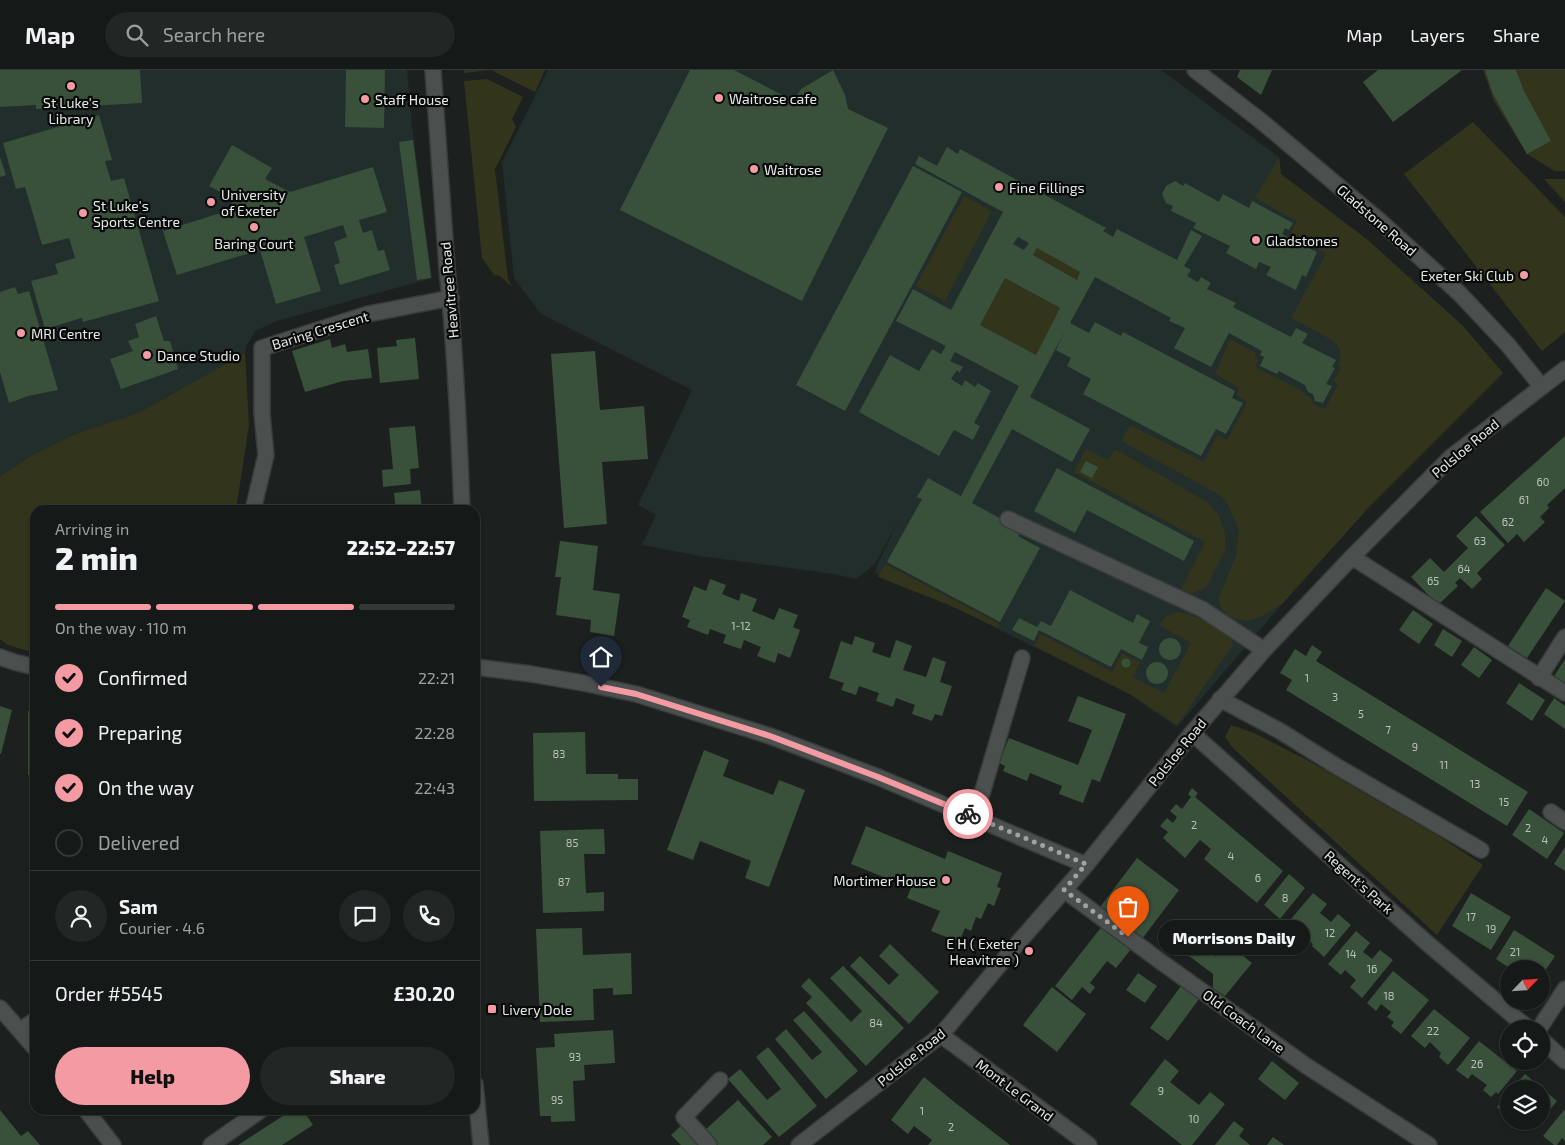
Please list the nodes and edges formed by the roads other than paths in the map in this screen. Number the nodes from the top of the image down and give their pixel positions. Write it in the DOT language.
graph roads {
  1 [pos="433,70"];
  2 [pos="1195,70"];
  3 [pos="1213,76"];
  4 [pos="451,298"];
  5 [pos="1565,369"];
  6 [pos="1542,387"];
  7 [pos="254,505"];
  8 [pos="462,505"];
  9 [pos="1008,519"];
  10 [pos="1352,557"];
  11 [pos="1565,637"];
  12 [pos="1264,650"];
  13 [pos="0,657"];
  14 [pos="1022,658"];
  15 [pos="30,666"];
  16 [pos="480,668"];
  17 [pos="1539,678"];
  18 [pos="1565,693"];
  19 [pos="1220,699"];
  20 [pos="1192,732"];
  21 [pos="1550,812"];
  22 [pos="975,817"];
  23 [pos="1565,822"];
  24 [pos="1481,850"];
  25 [pos="1086,864"];
  26 [pos="1064,890"];
  27 [pos="1565,989"];
  28 [pos="3,1016"];
  29 [pos="1518,1020"];
  30 [pos="1546,1020"];
  31 [pos="30,1024"];
  32 [pos="20,1031"];
  33 [pos="941,1035"];
  34 [pos="30,1042"];
  35 [pos="1550,1047"];
  36 [pos="1565,1061"];
  37 [pos="720,1080"];
  38 [pos="90,1115"];
  39 [pos="254,1115"];
  40 [pos="478,1115"];
  41 [pos="112,1145"];
  42 [pos="211,1145"];
  43 [pos="480,1145"];
  44 [pos="709,1145"];
  45 [pos="799,1145"];
  46 [pos="1089,1145"];
  47 [pos="1429,1145"];
  1 -- 4 [label="street, Heavitree Road"];
  2 -- 3 [label="street, Gladstone Road"];
  3 -- 6 [label="street, Gladstone Road"];
  4 -- 7 [label="street, Baring Crescent"];
  4 -- 8 [label="street, Heavitree Road"];
  5 -- 6 [label="street, Polsloe Road"];
  6 -- 10 [label="street, Polsloe Road"];
  9 -- 12 [label="street"];
  10 -- 12 [label="street, Polsloe Road"];
  10 -- 17 [label="street"];
  11 -- 17 [label="street"];
  12 -- 19 [label="street, Polsloe Road"];
  13 -- 15 [label="street"];
  14 -- 22 [label="street"];
  16 -- 22 [label="street"];
  17 -- 18 [label="street"];
  19 -- 20 [label="street, Polsloe Road"];
  19 -- 24 [label="street"];
  20 -- 25 [label="street, Polsloe Road"];
  20 -- 29 [label="street, Regent's Park"];
  21 -- 23 [label="street"];
  22 -- 25 [label="street"];
  25 -- 26 [label="street, Polsloe Road"];
  26 -- 33 [label="street, Polsloe Road"];
  26 -- 47 [label="street, Old Coach Lane"];
  27 -- 30 [label="street"];
  28 -- 32 [label="street"];
  31 -- 32 [label="street"];
  32 -- 34 [label="street"];
  33 -- 45 [label="street, Polsloe Road"];
  33 -- 46 [label="street, Mont Le Grand"];
  35 -- 36 [label="street"];
  37 -- 44 [label="street"];
  38 -- 41 [label="street"];
  39 -- 42 [label="street"];
  40 -- 43 [label="street"];
}
